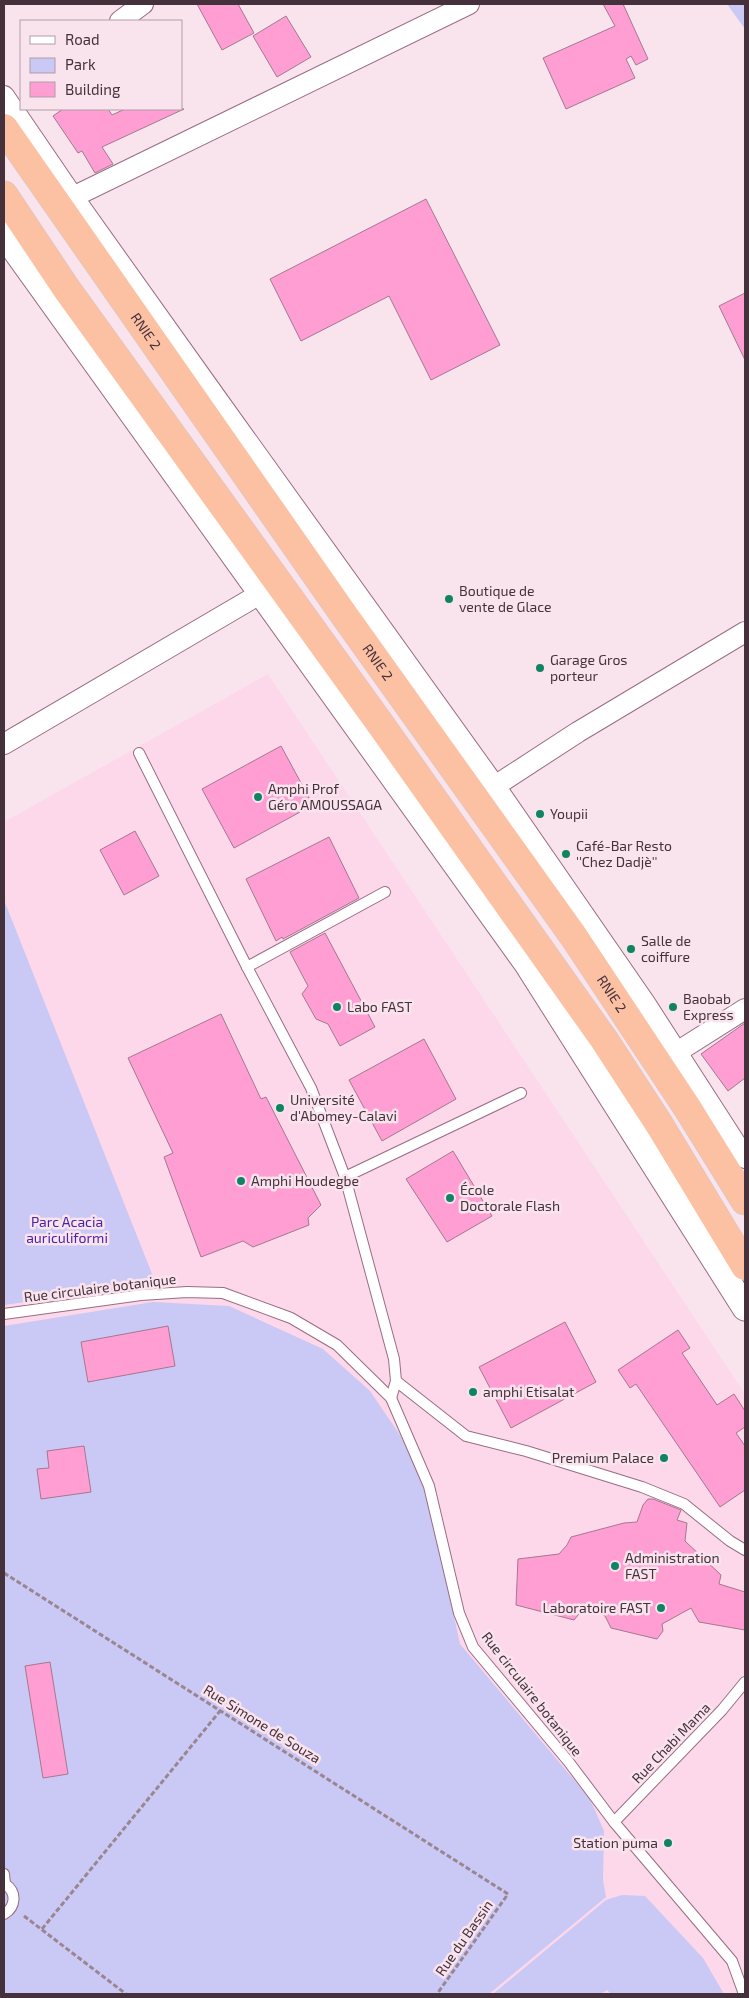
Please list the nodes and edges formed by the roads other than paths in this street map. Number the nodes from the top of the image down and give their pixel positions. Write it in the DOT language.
graph roads {
  1 [pos="143,4"];
  2 [pos="469,4"];
  3 [pos="121,20"];
  4 [pos="10,107"];
  5 [pos="4,195"];
  6 [pos="73,197"];
  7 [pos="4,234"];
  8 [pos="260,594"];
  9 [pos="745,632"];
  10 [pos="4,744"];
  11 [pos="139,753"];
  12 [pos="495,786"];
  13 [pos="385,892"];
  14 [pos="247,967"];
  15 [pos="745,1009"];
  16 [pos="677,1052"];
  17 [pos="521,1093"];
  18 [pos="738,1130"];
  19 [pos="745,1158"];
  20 [pos="345,1177"];
  21 [pos="745,1201"];
  22 [pos="745,1266"];
  23 [pos="745,1308"];
  24 [pos="4,1314"];
  25 [pos="396,1381"];
  26 [pos="391,1398"];
  27 [pos="745,1550"];
  28 [pos="745,1682"];
  29 [pos="614,1822"];
  30 [pos="4,1874"];
  31 [pos="4,1914"];
  32 [pos="744,1994"];
  1 -- 3 [label="street"];
  2 -- 6 [label="street"];
  4 -- 6 [label="street"];
  4 -- 21 [label="highway, RNIE 2 / RNIE 2"];
  5 -- 22 [label="highway"];
  6 -- 12 [label="street"];
  7 -- 8 [label="street"];
  8 -- 10 [label="street"];
  8 -- 23 [label="street"];
  9 -- 12 [label="street"];
  11 -- 14 [label="lane"];
  12 -- 16 [label="street"];
  13 -- 14 [label="lane"];
  14 -- 20 [label="lane"];
  15 -- 16 [label="street"];
  16 -- 18 [label="street"];
  17 -- 20 [label="lane"];
  18 -- 19 [label="street"];
  20 -- 25 [label="lane"];
  24 -- 26 [label="lane, Rue circulaire botanique"];
  25 -- 26 [label="lane"];
  25 -- 27 [label="lane"];
  26 -- 29 [label="lane, Rue circulaire botanique"];
  28 -- 29 [label="lane, Rue Chabi Mama"];
  29 -- 32 [label="lane, Rue circulaire botanique"];
  30 -- 31 [label="lane"];
}
